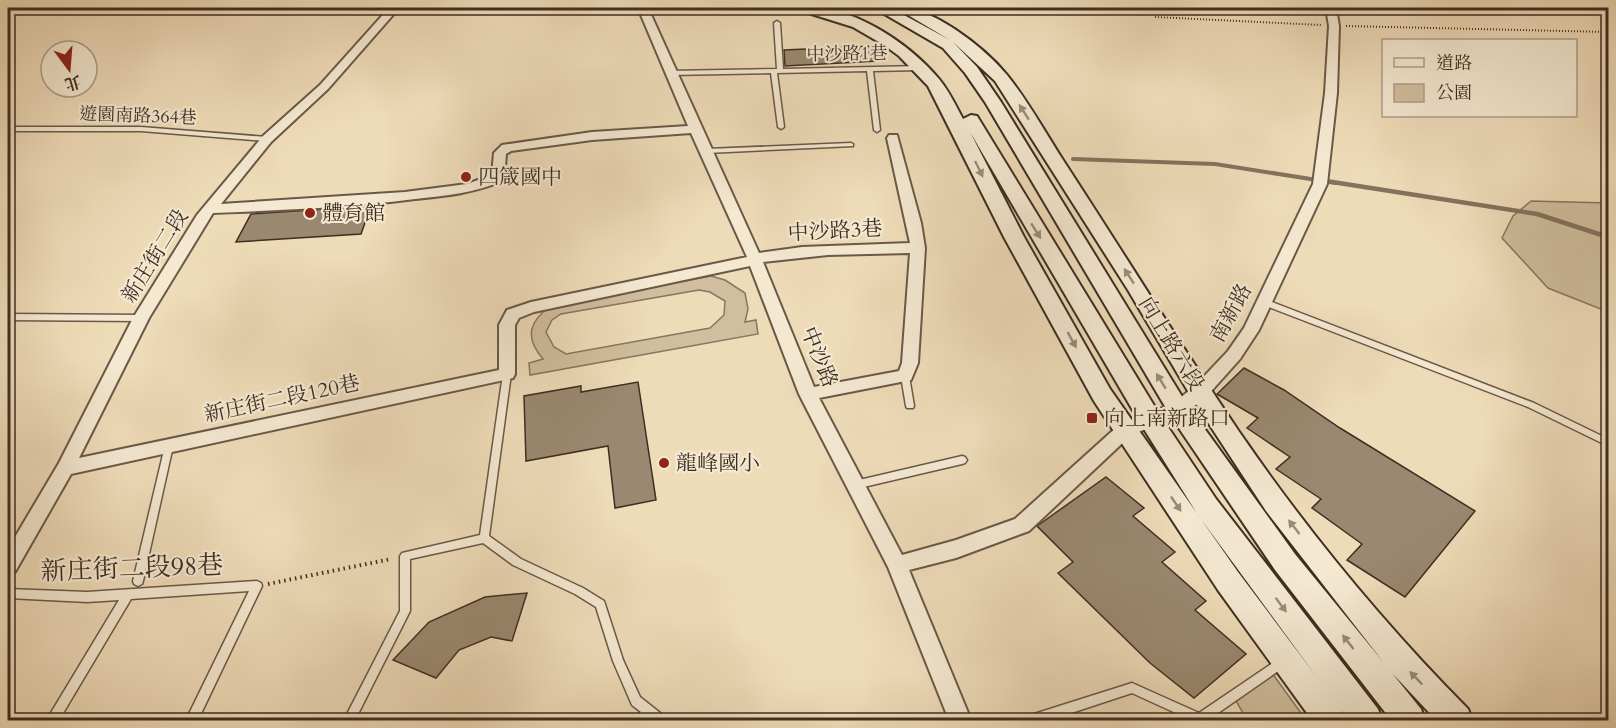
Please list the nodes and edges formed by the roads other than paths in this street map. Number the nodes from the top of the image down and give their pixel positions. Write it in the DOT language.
graph roads {
  1 [pos="394,8"];
  2 [pos="643,8"];
  3 [pos="807,8"];
  4 [pos="837,8"];
  5 [pos="881,8"];
  6 [pos="903,8"];
  7 [pos="1331,8"];
  8 [pos="777,22"];
  9 [pos="920,68"];
  10 [pos="870,69"];
  11 [pos="777,71"];
  12 [pos="670,73"];
  13 [pos="781,127"];
  14 [pos="8,129"];
  15 [pos="697,129"];
  16 [pos="877,130"];
  17 [pos="893,138"];
  18 [pos="267,139"];
  19 [pos="851,145"];
  20 [pos="707,151"];
  21 [pos="210,209"];
  22 [pos="918,248"];
  23 [pos="754,257"];
  24 [pos="1264,302"];
  25 [pos="8,317"];
  26 [pos="141,318"];
  27 [pos="507,374"];
  28 [pos="905,376"];
  29 [pos="1200,392"];
  30 [pos="808,394"];
  31 [pos="910,406"];
  32 [pos="1178,409"];
  33 [pos="1150,419"];
  34 [pos="1125,430"];
  35 [pos="1608,443"];
  36 [pos="169,446"];
  37 [pos="962,460"];
  38 [pos="65,468"];
  39 [pos="855,485"];
  40 [pos="484,538"];
  41 [pos="897,565"];
  42 [pos="8,566"];
  43 [pos="138,581"];
  44 [pos="8,593"];
  45 [pos="128,594"];
  46 [pos="1286,660"];
  47 [pos="650,712"];
  48 [pos="53,720"];
  49 [pos="192,720"];
  50 [pos="349,720"];
  51 [pos="639,720"];
  52 [pos="660,720"];
  53 [pos="960,720"];
  54 [pos="1034,720"];
  55 [pos="1201,720"];
  56 [pos="1330,720"];
  57 [pos="1368,720"];
  58 [pos="1410,720"];
  59 [pos="1456,720"];
  1 -- 18 [label="street, 新庄街二段"];
  2 -- 12 [label="street, 中沙路"];
  3 -- 9 [label="main road"];
  4 -- 33 [label="main road, one-way"];
  32 -- 5 [label="main road, 向上路六段, one-way"];
  29 -- 6 [label="main road, 向上路六段, one-way"];
  7 -- 24 [label="street, 南新路"];
  8 -- 11 [label="lane"];
  9 -- 10 [label="lane, 中沙路1巷"];
  9 -- 34 [label="main road, one-way"];
  10 -- 11 [label="lane, 中沙路1巷"];
  10 -- 16 [label="lane"];
  11 -- 12 [label="lane, 中沙路1巷"];
  11 -- 13 [label="lane"];
  12 -- 15 [label="street, 中沙路"];
  14 -- 18 [label="lane, 遊園南路364巷"];
  15 -- 20 [label="street, 中沙路"];
  15 -- 21 [label="street"];
  17 -- 22 [label="street"];
  18 -- 21 [label="street, 新庄街二段"];
  19 -- 20 [label="lane"];
  20 -- 23 [label="street, 中沙路"];
  21 -- 26 [label="street, 新庄街二段"];
  22 -- 23 [label="street, 中沙路3巷"];
  22 -- 28 [label="street"];
  23 -- 27 [label="street, 中沙路3巷"];
  23 -- 30 [label="street, 中沙路"];
  24 -- 29 [label="street, 南新路"];
  24 -- 35 [label="lane"];
  25 -- 26 [label="lane"];
  26 -- 38 [label="street, 新庄街二段"];
  27 -- 36 [label="street, 新庄街二段120巷"];
  27 -- 40 [label="lane"];
  28 -- 30 [label="street"];
  28 -- 31 [label="lane"];
  29 -- 32 [label="street, 南新路"];
  59 -- 29 [label="main road, 向上路六段, one-way"];
  30 -- 39 [label="street, 中沙路"];
  32 -- 33 [label="street, 南新路"];
  58 -- 32 [label="main road, 向上路六段, one-way"];
  33 -- 34 [label="street, 南新路"];
  33 -- 57 [label="main road, one-way"];
  34 -- 41 [label="street, 南新路"];
  34 -- 46 [label="main road, one-way"];
  36 -- 38 [label="street, 新庄街二段120巷"];
  36 -- 43 [label="lane"];
  37 -- 39 [label="lane"];
  38 -- 42 [label="street, 新庄街二段"];
  39 -- 41 [label="street, 中沙路"];
  40 -- 47 [label="lane"];
  40 -- 50 [label="lane"];
  41 -- 53 [label="street, 中沙路"];
  44 -- 45 [label="lane, 新庄街二段98巷"];
  45 -- 48 [label="lane"];
  45 -- 49 [label="lane, 新庄街二段98巷"];
  46 -- 55 [label="lane"];
  46 -- 56 [label="main road"];
  47 -- 51 [label="lane"];
  47 -- 52 [label="lane"];
  54 -- 55 [label="lane"];
}
